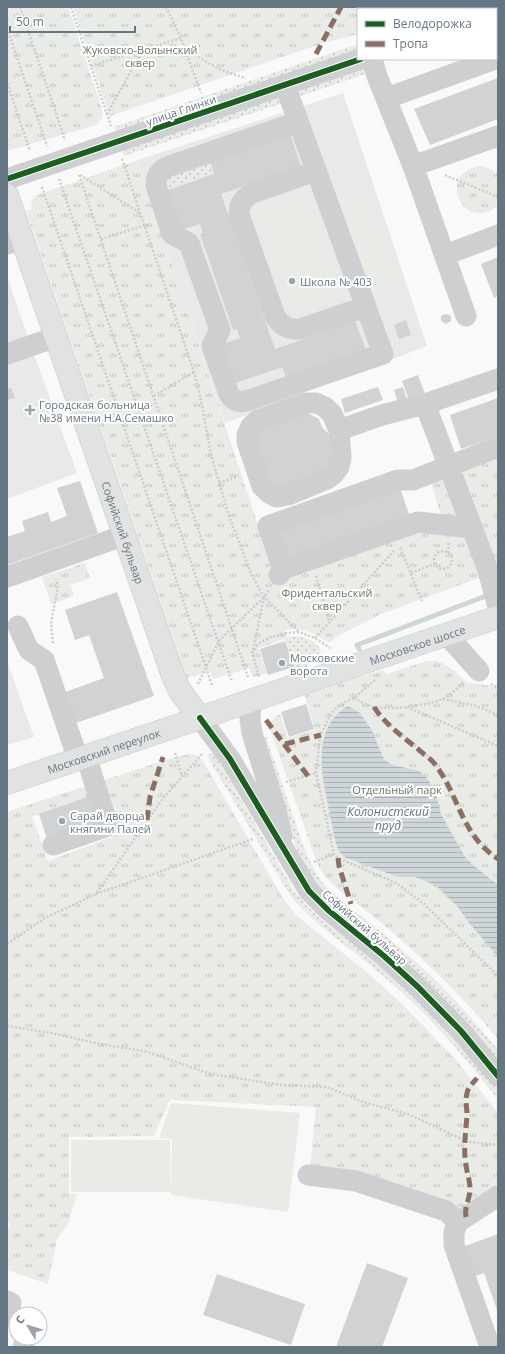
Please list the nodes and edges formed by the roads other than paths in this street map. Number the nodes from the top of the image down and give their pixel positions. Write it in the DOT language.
graph roads {
  1 [pos="359,60"];
  2 [pos="372,60"];
  3 [pos="491,60"];
  4 [pos="285,85"];
  5 [pos="387,98"];
  6 [pos="298,122"];
  7 [pos="498,136"];
  8 [pos="416,164"];
  9 [pos="315,171"];
  10 [pos="7,179"];
  11 [pos="7,195"];
  12 [pos="498,235"];
  13 [pos="14,241"];
  14 [pos="445,255"];
  15 [pos="365,307"];
  16 [pos="466,316"];
  17 [pos="56,337"];
  18 [pos="7,354"];
  19 [pos="498,379"];
  20 [pos="425,404"];
  21 [pos="339,430"];
  22 [pos="498,447"];
  23 [pos="449,466"];
  24 [pos="472,528"];
  25 [pos="124,535"];
  26 [pos="7,578"];
  27 [pos="498,607"];
  28 [pos="498,617"];
  29 [pos="18,626"];
  30 [pos="446,634"];
  31 [pos="479,671"];
  32 [pos="251,701"];
  33 [pos="200,718"];
  34 [pos="82,758"];
  35 [pos="7,783"];
  36 [pos="53,845"];
  37 [pos="284,848"];
  38 [pos="498,1076"];
  39 [pos="308,1175"];
  40 [pos="498,1196"];
  41 [pos="458,1222"];
  42 [pos="7,1301"];
  43 [pos="7,1316"];
  44 [pos="490,1347"];
  1 -- 4 [label="street, улица Глинки"];
  2 -- 5 [label="street"];
  3 -- 5 [label="street"];
  4 -- 6 [label="street"];
  4 -- 10 [label="street, улица Глинки"];
  5 -- 8 [label="street"];
  6 -- 9 [label="street"];
  6 -- 15 [label="street"];
  7 -- 8 [label="street"];
  8 -- 14 [label="street"];
  9 -- 15 [label="street"];
  9 -- 15 [label="street"];
  11 -- 13 [label="main road, Софийский бульвар"];
  12 -- 14 [label="street"];
  13 -- 17 [label="main road, Софийский бульвар"];
  14 -- 16 [label="street"];
  17 -- 18 [label="street"];
  17 -- 25 [label="main road, Софийский бульвар"];
  19 -- 20 [label="street"];
  20 -- 21 [label="street"];
  20 -- 23 [label="street"];
  21 -- 21 [label="street"];
  22 -- 23 [label="street"];
  23 -- 24 [label="street"];
  23 -- 24 [label="street"];
  24 -- 27 [label="street"];
  25 -- 26 [label="street"];
  25 -- 33 [label="main road, Софийский бульвар"];
  28 -- 30 [label="main road, Московское шоссе"];
  29 -- 34 [label="street"];
  30 -- 31 [label="street"];
  30 -- 32 [label="main road, Московское шоссе"];
  32 -- 33 [label="main road, Московское шоссе"];
  32 -- 37 [label="street, Софийский бульвар"];
  33 -- 34 [label="main road, Московский переулок"];
  33 -- 37 [label="street, Софийский бульвар"];
  34 -- 35 [label="main road, Московский переулок"];
  34 -- 36 [label="street"];
  37 -- 38 [label="street, Софийский бульвар"];
  39 -- 41 [label="street"];
  40 -- 41 [label="street"];
  41 -- 44 [label="street"];
  42 -- 43 [label="street"];
}
